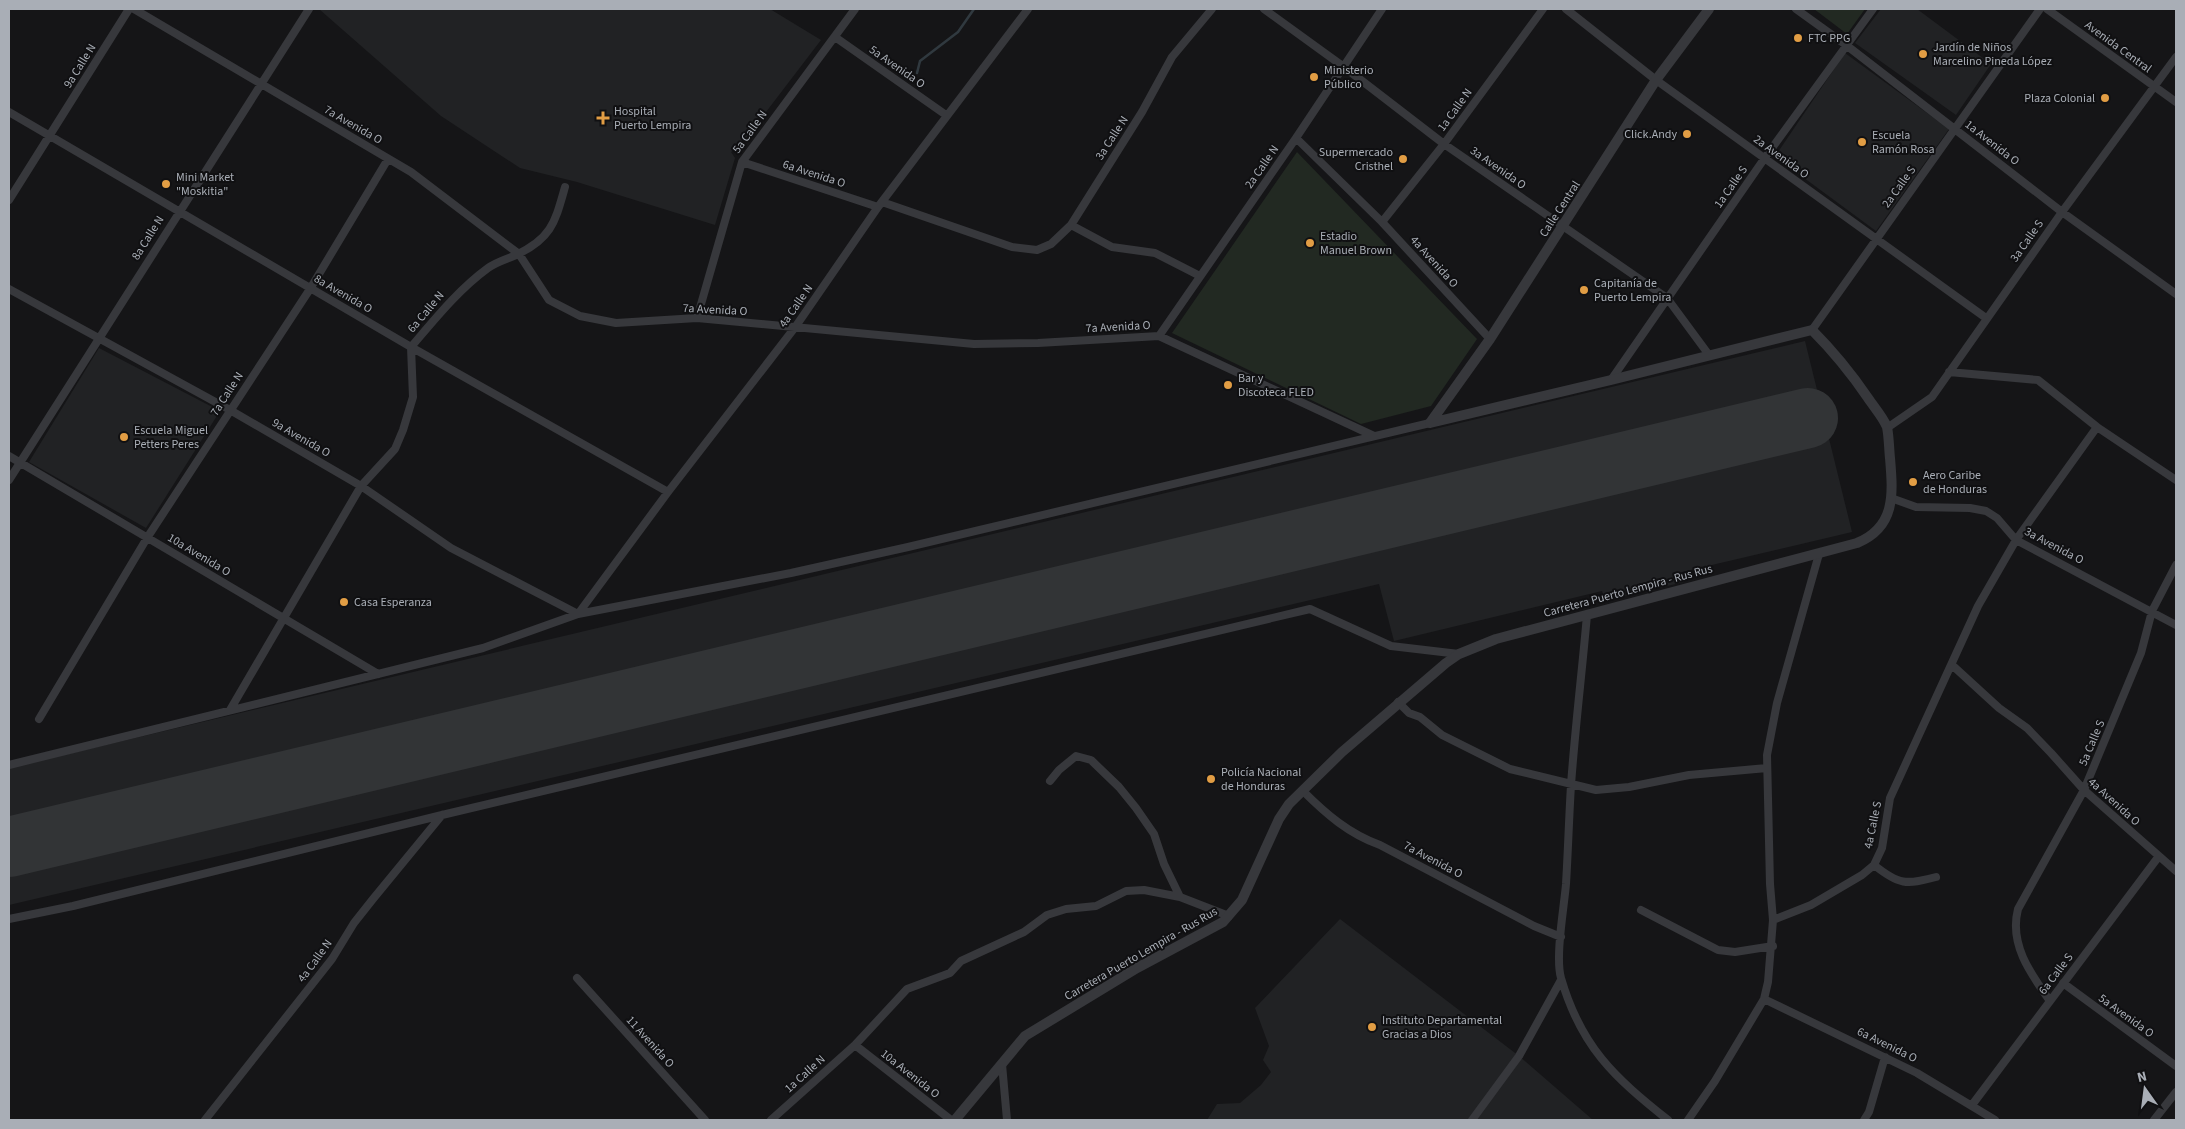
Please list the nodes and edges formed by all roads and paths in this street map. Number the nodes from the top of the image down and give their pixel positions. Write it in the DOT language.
graph roads {
  1 [pos="129,9"];
  2 [pos="134,9"];
  3 [pos="309,9"];
  4 [pos="855,9"];
  5 [pos="1028,9"];
  6 [pos="1212,9"];
  7 [pos="1264,9"];
  8 [pos="1382,9"];
  9 [pos="1544,9"];
  10 [pos="1566,9"];
  11 [pos="1710,9"];
  12 [pos="1796,9"];
  13 [pos="1873,9"];
  14 [pos="2040,9"];
  15 [pos="2047,9"];
  16 [pos="834,37"];
  17 [pos="1846,45"];
  18 [pos="2176,57"];
  19 [pos="1344,67"];
  20 [pos="1656,80"];
  21 [pos="260,84"];
  22 [pos="2155,88"];
  23 [pos="2176,102"];
  24 [pos="9,112"];
  25 [pos="946,115"];
  26 [pos="1956,129"];
  27 [pos="50,136"];
  28 [pos="1296,138"];
  29 [pos="1444,144"];
  30 [pos="388,159"];
  31 [pos="1764,159"];
  32 [pos="742,162"];
  33 [pos="565,187"];
  34 [pos="9,200"];
  35 [pos="880,205"];
  36 [pos="178,211"];
  37 [pos="2062,212"];
  38 [pos="1382,222"];
  39 [pos="1071,224"];
  40 [pos="1564,227"];
  41 [pos="1876,238"];
  42 [pos="1012,248"];
  43 [pos="519,254"];
  44 [pos="1200,276"];
  45 [pos="310,288"];
  46 [pos="9,289"];
  47 [pos="2176,294"];
  48 [pos="1667,298"];
  49 [pos="697,318"];
  50 [pos="1986,318"];
  51 [pos="796,326"];
  52 [pos="1812,330"];
  53 [pos="1159,336"];
  54 [pos="98,339"];
  55 [pos="1490,339"];
  56 [pos="411,347"];
  57 [pos="1709,355"];
  58 [pos="1949,372"];
  59 [pos="1611,380"];
  60 [pos="230,410"];
  61 [pos="1430,422"];
  62 [pos="2097,427"];
  63 [pos="1887,428"];
  64 [pos="1374,436"];
  65 [pos="9,456"];
  66 [pos="20,463"];
  67 [pos="9,480"];
  68 [pos="2176,480"];
  69 [pos="361,486"];
  70 [pos="668,492"];
  71 [pos="1891,498"];
  72 [pos="148,538"];
  73 [pos="2016,540"];
  74 [pos="1819,554"];
  75 [pos="2176,565"];
  76 [pos="2152,611"];
  77 [pos="578,614"];
  78 [pos="1587,616"];
  79 [pos="284,619"];
  80 [pos="2176,625"];
  81 [pos="1459,654"];
  82 [pos="1952,666"];
  83 [pos="378,674"];
  84 [pos="1398,702"];
  85 [pos="230,710"];
  86 [pos="40,719"];
  87 [pos="9,765"];
  88 [pos="1767,768"];
  89 [pos="1050,781"];
  90 [pos="1571,785"];
  91 [pos="2084,790"];
  92 [pos="1303,791"];
  93 [pos="442,815"];
  94 [pos="2159,856"];
  95 [pos="1874,865"];
  96 [pos="2176,871"];
  97 [pos="1936,877"];
  98 [pos="1180,897"];
  99 [pos="1641,910"];
  100 [pos="1229,916"];
  101 [pos="9,919"];
  102 [pos="1773,920"];
  103 [pos="1561,937"];
  104 [pos="1773,946"];
  105 [pos="578,978"];
  106 [pos="1561,980"];
  107 [pos="2063,983"];
  108 [pos="1764,999"];
  109 [pos="2050,1001"];
  110 [pos="855,1045"];
  111 [pos="1886,1057"];
  112 [pos="1002,1064"];
  113 [pos="2176,1066"];
  114 [pos="2176,1092"];
  115 [pos="1972,1105"];
  116 [pos="205,1120"];
  117 [pos="705,1120"];
  118 [pos="771,1120"];
  119 [pos="951,1120"];
  120 [pos="955,1120"];
  121 [pos="1007,1120"];
  122 [pos="1472,1120"];
  123 [pos="1668,1120"];
  124 [pos="1688,1120"];
  125 [pos="1864,1120"];
  126 [pos="1995,1120"];
  127 [pos="2154,1120"];
  1 -- 27 [label="street, 9a Calle N"];
  2 -- 21 [label="street, 7a Avenida O"];
  3 -- 21 [label="street, 8a Calle N"];
  4 -- 16 [label="street, 5a Calle N"];
  5 -- 25 [label="street, 4a Calle N"];
  6 -- 39 [label="street, 3a Calle N"];
  7 -- 19 [label="street, 3a Avenida O"];
  8 -- 19 [label="street, 2a Calle N"];
  9 -- 29 [label="street, 1a Calle N"];
  10 -- 20 [label="street, 2a Avenida O"];
  11 -- 20 [label="street, Calle Central"];
  12 -- 17 [label="street, 1a Avenida O"];
  13 -- 17 [label="street, 1a Calle S"];
  14 -- 26 [label="street, 2a Calle S"];
  15 -- 22 [label="street, Avenida Central"];
  16 -- 25 [label="street, 5a Avenida O"];
  16 -- 32 [label="street, 5a Calle N"];
  17 -- 26 [label="street, 1a Avenida O"];
  17 -- 31 [label="street, 1a Calle S"];
  18 -- 22 [label="street, 3a Calle S"];
  19 -- 28 [label="street, 2a Calle N"];
  19 -- 29 [label="street, 3a Avenida O"];
  20 -- 31 [label="street, 2a Avenida O"];
  20 -- 40 [label="street, Calle Central"];
  21 -- 30 [label="street, 7a Avenida O"];
  21 -- 36 [label="street, 8a Calle N"];
  22 -- 23 [label="street, Avenida Central"];
  22 -- 37 [label="street, 3a Calle S"];
  24 -- 27 [label="street, 8a Avenida O"];
  25 -- 35 [label="street, 4a Calle N"];
  26 -- 37 [label="street, 1a Avenida O"];
  26 -- 41 [label="street, 2a Calle S"];
  27 -- 34 [label="street"];
  27 -- 36 [label="street, 8a Avenida O"];
  28 -- 38 [label="street, 4a Avenida O"];
  28 -- 44 [label="street, 2a Calle N"];
  29 -- 38 [label="street, 1a Calle N"];
  29 -- 40 [label="street, 3a Avenida O"];
  30 -- 43 [label="street, 7a Avenida O"];
  30 -- 45 [label="street, 7a Calle N"];
  31 -- 41 [label="street, 2a Avenida O"];
  31 -- 48 [label="street, 1a Calle S"];
  32 -- 35 [label="street, 6a Avenida O"];
  32 -- 49 [label="street, 5a Calle N"];
  33 -- 43 [label="street, 6a Calle N"];
  35 -- 42 [label="street, 6a Avenida O"];
  35 -- 51 [label="street, 4a Calle N"];
  36 -- 45 [label="street, 8a Avenida O"];
  36 -- 54 [label="street, 8a Calle N"];
  37 -- 47 [label="street, 1a Avenida O"];
  37 -- 50 [label="street, 3a Calle S"];
  38 -- 55 [label="street, 4a Avenida O"];
  39 -- 42 [label="street, 3a Calle N"];
  39 -- 44 [label="street"];
  40 -- 48 [label="street, 3a Avenida O"];
  40 -- 55 [label="street, Calle Central"];
  41 -- 50 [label="street, 2a Avenida O"];
  41 -- 52 [label="street, 2a Calle S"];
  43 -- 49 [label="street, 7a Avenida O"];
  43 -- 56 [label="street, 6a Calle N"];
  44 -- 53 [label="street, 2a Calle N"];
  45 -- 56 [label="street, 8a Avenida O"];
  45 -- 60 [label="street, 7a Calle N"];
  46 -- 54 [label="street, 9a Avenida O"];
  48 -- 57 [label="street, 3a Avenida O"];
  48 -- 59 [label="street, 1a Calle S"];
  49 -- 51 [label="street, 7a Avenida O"];
  50 -- 58 [label="street, 3a Calle S"];
  51 -- 53 [label="street, 7a Avenida O"];
  51 -- 70 [label="street, 4a Calle N"];
  52 -- 57 [label="street"];
  52 -- 63 [label="street, Carretera Puerto Lempira - Rus Rus"];
  53 -- 64 [label="street, 7a Avenida O"];
  54 -- 60 [label="street, 9a Avenida O"];
  54 -- 66 [label="street, 8a Calle N"];
  55 -- 61 [label="street, Calle Central"];
  56 -- 69 [label="street, 6a Calle N"];
  56 -- 70 [label="street, 8a Avenida O"];
  57 -- 59 [label="street"];
  58 -- 62 [label="street"];
  58 -- 63 [label="street, 3a Calle S"];
  59 -- 61 [label="street"];
  60 -- 69 [label="street, 9a Avenida O"];
  60 -- 72 [label="street, 7a Calle N"];
  61 -- 64 [label="street"];
  62 -- 68 [label="street"];
  62 -- 73 [label="street, 4a Calle S"];
  63 -- 71 [label="street, Carretera Puerto Lempira - Rus Rus"];
  64 -- 77 [label="street"];
  65 -- 66 [label="street, 10a Avenida O"];
  66 -- 67 [label="street, 8a Calle N"];
  66 -- 72 [label="street, 10a Avenida O"];
  69 -- 77 [label="street, 9a Avenida O"];
  69 -- 79 [label="street, 6a Calle N"];
  70 -- 77 [label="street, 4a Calle N"];
  71 -- 73 [label="street, 3a Avenida O"];
  71 -- 74 [label="street, Carretera Puerto Lempira - Rus Rus"];
  72 -- 79 [label="street, 10a Avenida O"];
  72 -- 86 [label="street, 7a Calle N"];
  73 -- 76 [label="street, 3a Avenida O"];
  73 -- 82 [label="street, 4a Calle S"];
  74 -- 78 [label="street, Carretera Puerto Lempira - Rus Rus"];
  74 -- 88 [label="street"];
  75 -- 76 [label="street, 5a Calle S"];
  76 -- 80 [label="street, 3a Avenida O"];
  76 -- 91 [label="street, 5a Calle S"];
  77 -- 83 [label="street"];
  78 -- 81 [label="street, Carretera Puerto Lempira - Rus Rus"];
  78 -- 90 [label="street"];
  79 -- 83 [label="street, 10a Avenida O"];
  79 -- 85 [label="street, 6a Calle N"];
  81 -- 84 [label="street, Carretera Puerto Lempira - Rus Rus"];
  81 -- 93 [label="street"];
  82 -- 91 [label="street, 4a Avenida O"];
  82 -- 95 [label="street, 4a Calle S"];
  83 -- 85 [label="street"];
  84 -- 90 [label="street"];
  84 -- 92 [label="street, Carretera Puerto Lempira - Rus Rus"];
  85 -- 87 [label="street"];
  88 -- 90 [label="street"];
  88 -- 102 [label="street"];
  89 -- 98 [label="street"];
  90 -- 103 [label="street"];
  91 -- 94 [label="street, 4a Avenida O"];
  91 -- 109 [label="street, 5a Calle S"];
  92 -- 100 [label="street, Carretera Puerto Lempira - Rus Rus"];
  92 -- 103 [label="street, 7a Avenida O"];
  93 -- 101 [label="street"];
  93 -- 116 [label="street, 4a Calle N"];
  94 -- 96 [label="street, 4a Avenida O"];
  94 -- 107 [label="street, 6a Calle S"];
  95 -- 97 [label="street"];
  95 -- 102 [label="street, 4a Calle S"];
  98 -- 100 [label="street, 1a Calle N"];
  98 -- 110 [label="street, 1a Calle N"];
  99 -- 104 [label="street"];
  100 -- 112 [label="street, Carretera Puerto Lempira - Rus Rus"];
  102 -- 104 [label="street"];
  103 -- 106 [label="street"];
  104 -- 108 [label="street"];
  105 -- 117 [label="street, 11 Avenida O"];
  106 -- 122 [label="street"];
  106 -- 123 [label="street"];
  107 -- 109 [label="street, 6a Calle S"];
  107 -- 113 [label="street, 5a Avenida O"];
  108 -- 111 [label="street, 6a Avenida O"];
  108 -- 124 [label="street"];
  109 -- 115 [label="street, 6a Calle S"];
  110 -- 118 [label="street, 1a Calle N"];
  110 -- 119 [label="street, 10a Avenida O"];
  111 -- 115 [label="street, 6a Avenida O"];
  111 -- 125 [label="street"];
  112 -- 120 [label="street, Carretera Puerto Lempira - Rus Rus"];
  112 -- 121 [label="street"];
  114 -- 127 [label="street"];
  115 -- 126 [label="street, 6a Avenida O"];
}
